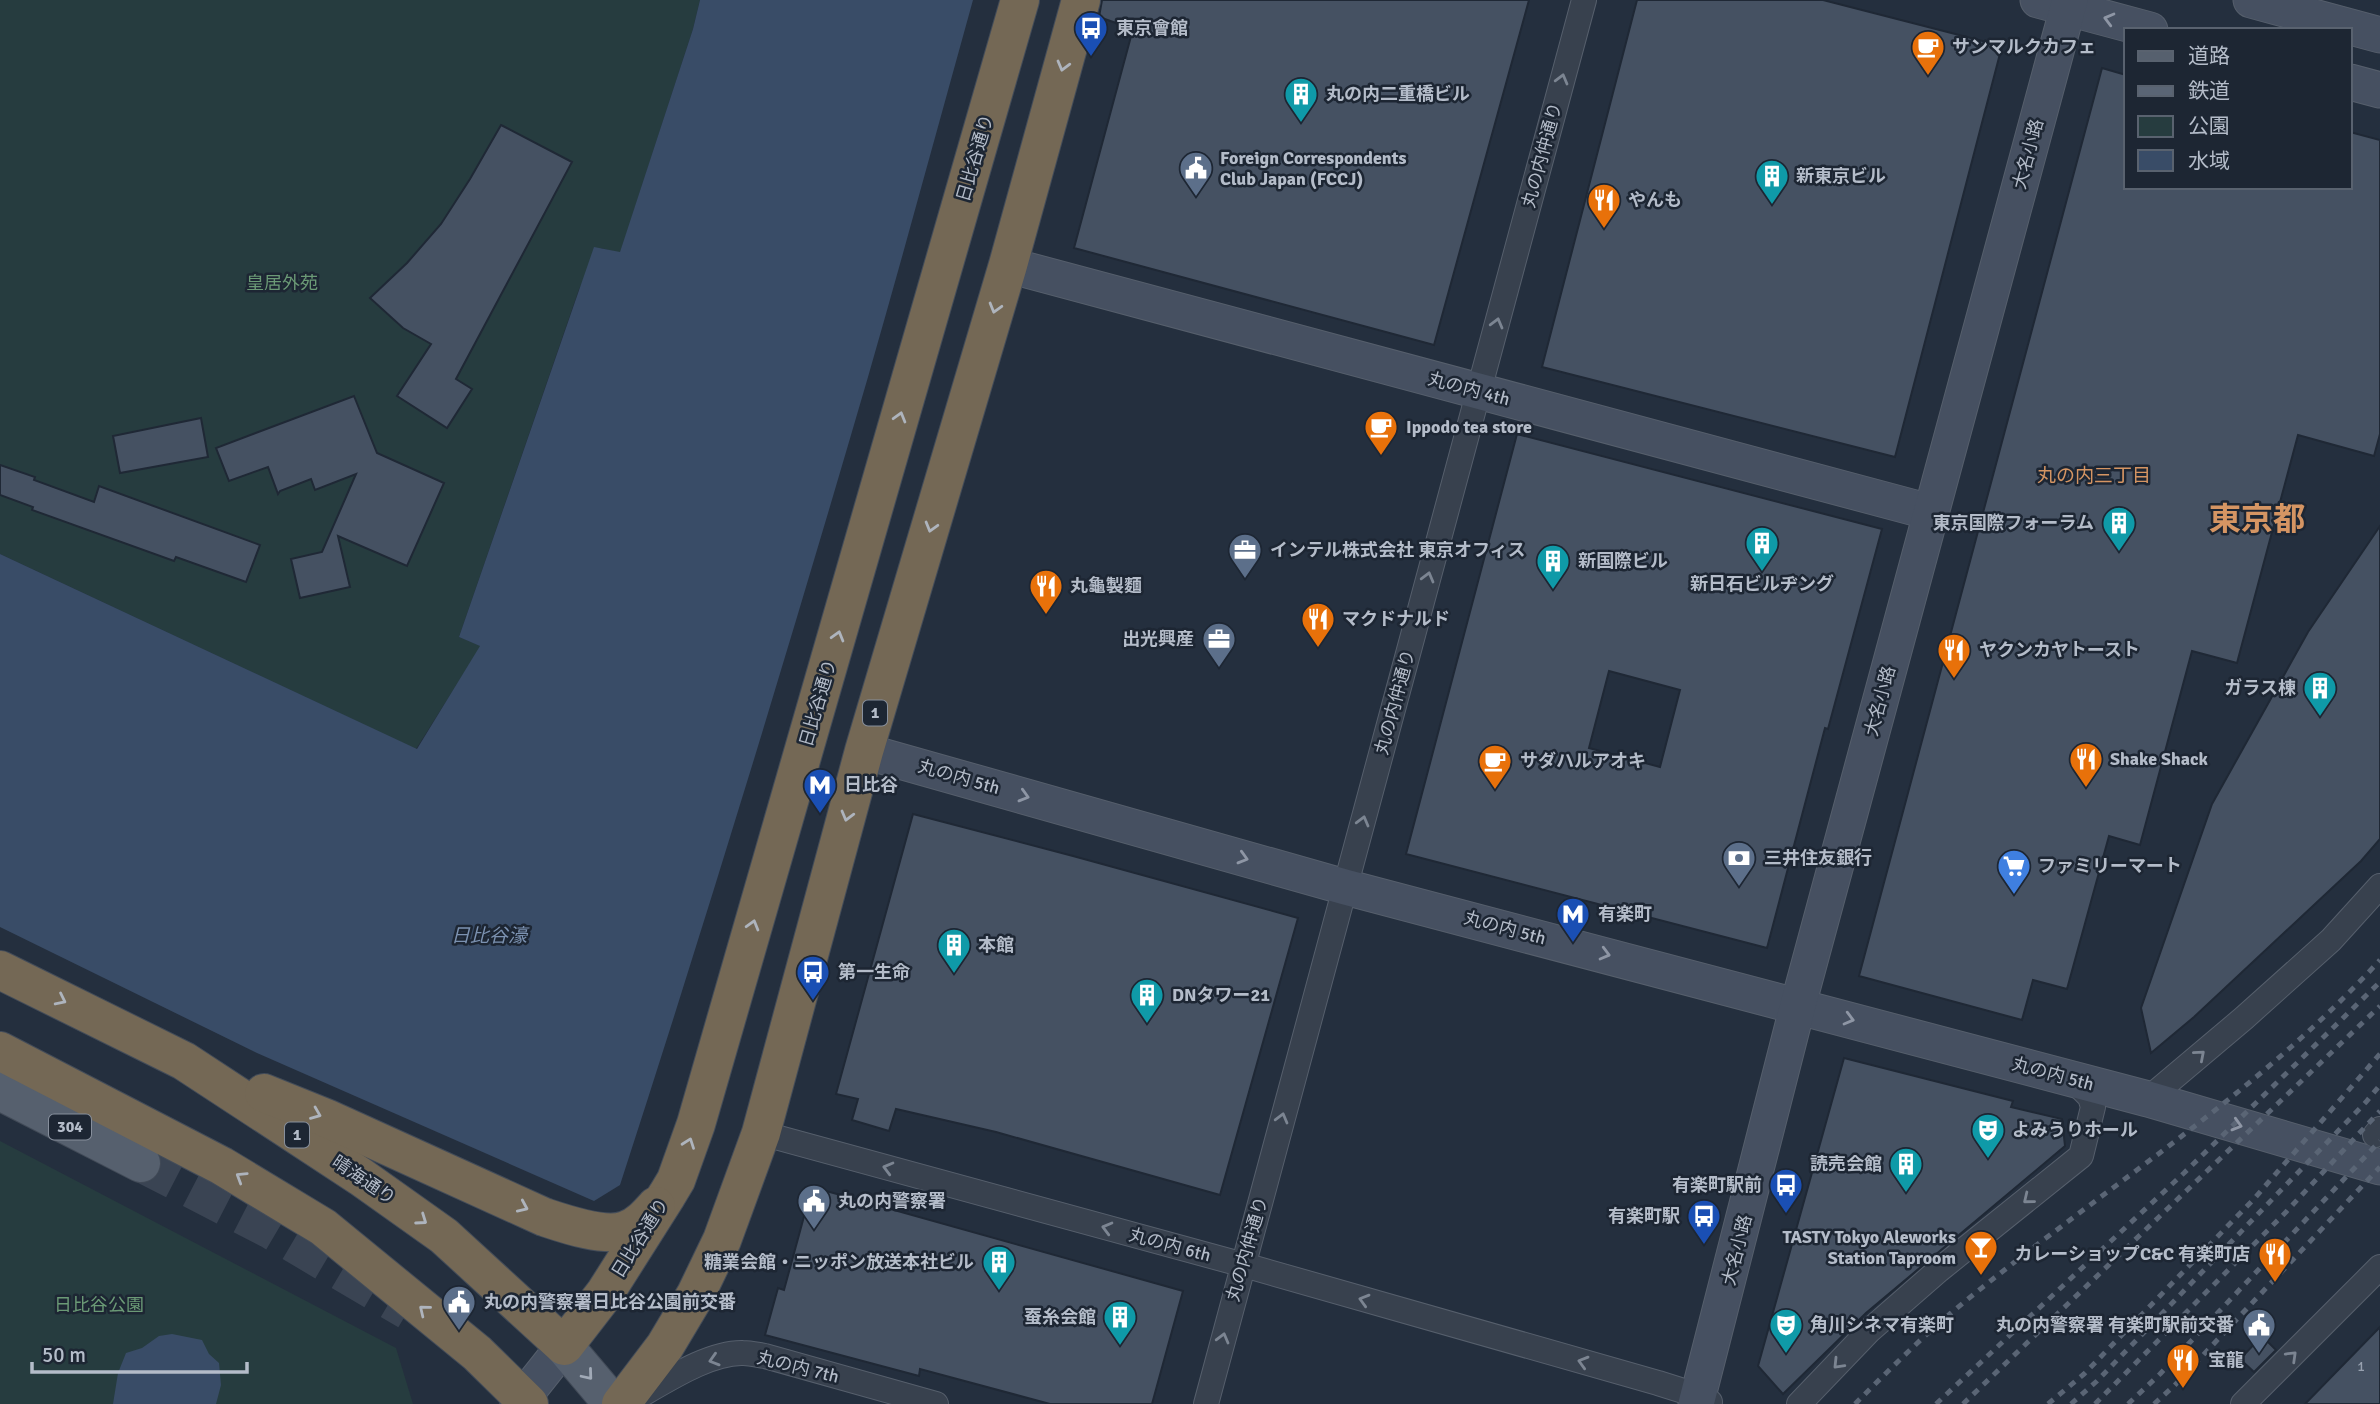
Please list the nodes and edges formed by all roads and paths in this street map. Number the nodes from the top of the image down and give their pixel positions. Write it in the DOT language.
graph roads {
  1 [pos="1020,0"];
  2 [pos="1082,0"];
  3 [pos="1584,0"];
  4 [pos="2251,0"];
  5 [pos="2059,3"];
  6 [pos="2143,28"];
  7 [pos="2380,35"];
  8 [pos="2352,83"];
  9 [pos="2380,90"];
  10 [pos="1008,265"];
  11 [pos="1479,391"];
  12 [pos="1930,512"];
  13 [pos="864,751"];
  14 [pos="2380,886"];
  15 [pos="1345,887"];
  16 [pos="0,970"];
  17 [pos="1798,1005"];
  18 [pos="0,1051"];
  19 [pos="184,1061"];
  20 [pos="2059,1075"];
  21 [pos="0,1091"];
  22 [pos="2148,1099"];
  23 [pos="761,1133"];
  24 [pos="2378,1143"];
  25 [pos="141,1163"];
  26 [pos="667,1195"];
  27 [pos="1244,1265"];
  28 [pos="2380,1267"];
  29 [pos="564,1346"];
  30 [pos="1703,1401"];
  31 [pos="523,1402"];
  32 [pos="613,1404"];
  33 [pos="623,1404"];
  34 [pos="936,1404"];
  35 [pos="1206,1404"];
  36 [pos="1799,1404"];
  37 [pos="2243,1404"];
  26 -- 1 [label="highway, 日比谷通り / 1, one-way"];
  2 -- 10 [label="highway, 1, one-way"];
  11 -- 3 [label="street, 丸の内仲通り, one-way"];
  4 -- 7 [label="street"];
  6 -- 5 [label="street, one-way"];
  5 -- 12 [label="street, 大名小路"];
  8 -- 9 [label="street"];
  10 -- 11 [label="street, 丸の内 4th"];
  10 -- 13 [label="highway, 1, one-way"];
  11 -- 12 [label="street, 丸の内 4th"];
  15 -- 11 [label="street, 丸の内仲通り, one-way"];
  12 -- 17 [label="street, 大名小路"];
  13 -- 15 [label="street, 丸の内 5th, one-way"];
  13 -- 23 [label="highway, 1, one-way"];
  22 -- 14 [label="street, one-way"];
  15 -- 17 [label="street, 丸の内 5th, one-way"];
  27 -- 15 [label="street, 丸の内仲通り, one-way"];
  16 -- 19 [label="highway, 晴海通り / 1, one-way"];
  17 -- 20 [label="street, 丸の内 5th, one-way"];
  17 -- 30 [label="street, 大名小路"];
  31 -- 18 [label="highway, one-way"];
  19 -- 26 [label="highway, 1, one-way"];
  19 -- 29 [label="highway, 晴海通り / 1, one-way"];
  20 -- 22 [label="street, 丸の内 5th"];
  20 -- 36 [label="street, one-way"];
  21 -- 25 [label="main road, 304"];
  22 -- 24 [label="street, 丸の内 5th, one-way"];
  27 -- 23 [label="street, 丸の内 6th, one-way"];
  23 -- 33 [label="highway, 1"];
  26 -- 29 [label="highway, 日比谷通り / 1"];
  30 -- 27 [label="street, 丸の内 6th, one-way"];
  35 -- 27 [label="street, 丸の内仲通り, one-way"];
  37 -- 28 [label="street, one-way"];
  29 -- 31 [label="street, 日比谷通り"];
  29 -- 32 [label="main road, 晴海通り, one-way"];
  34 -- 33 [label="street, 丸の内 7th, one-way"];
}
